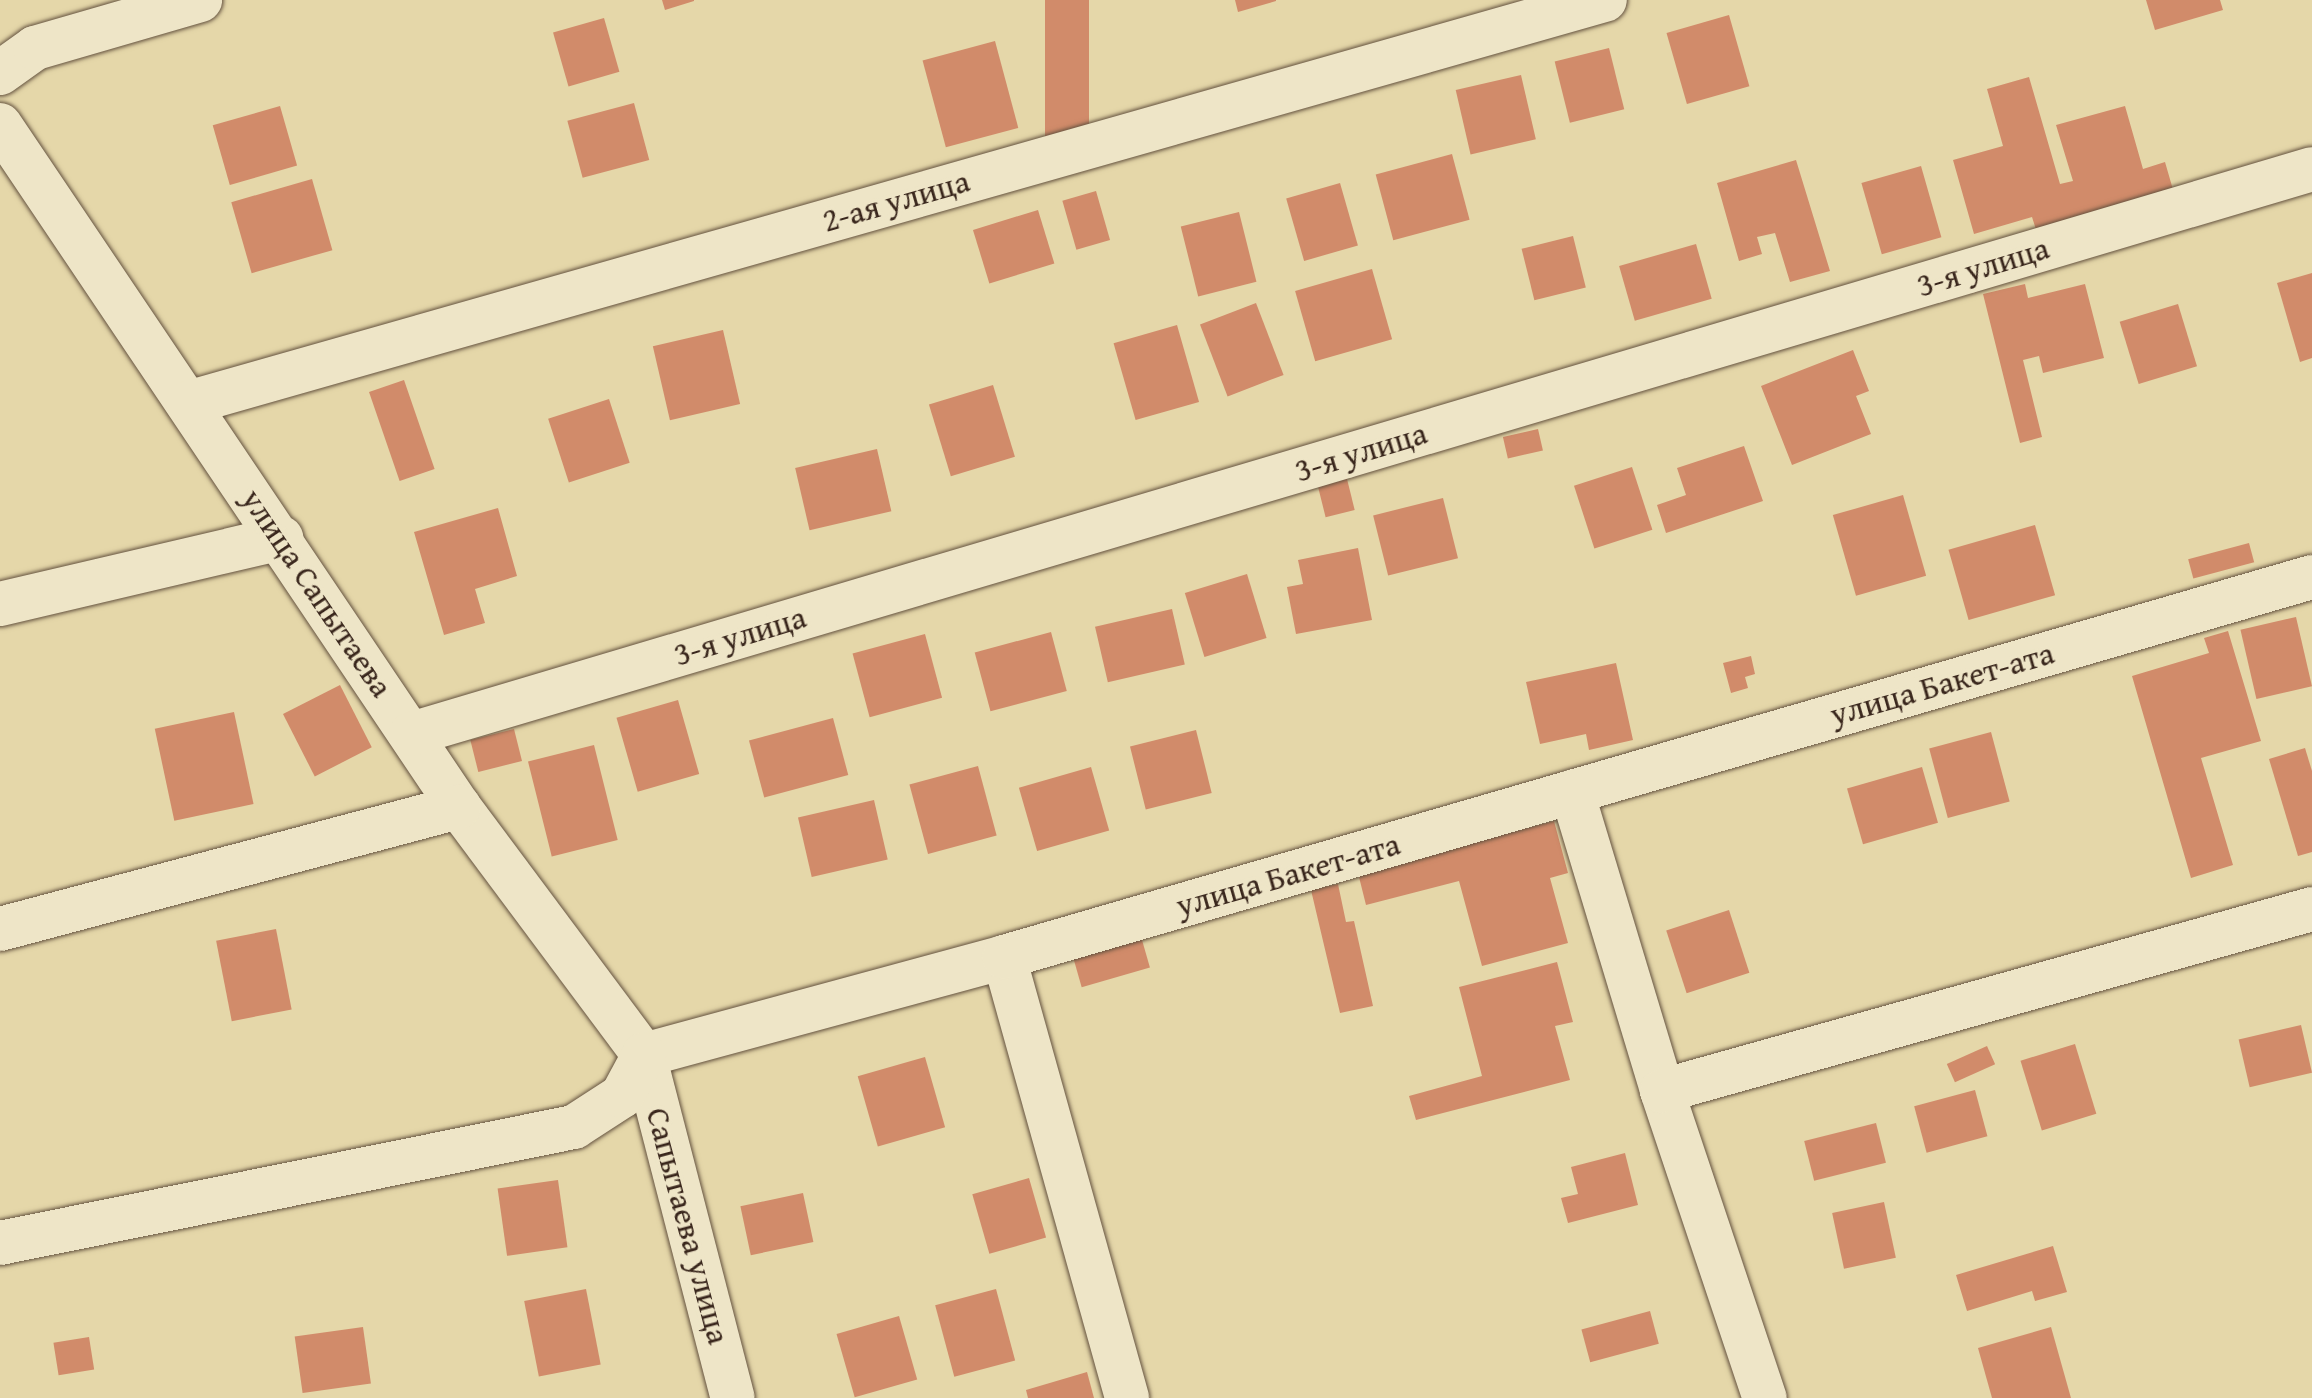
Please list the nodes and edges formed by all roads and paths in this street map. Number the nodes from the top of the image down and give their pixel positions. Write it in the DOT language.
graph roads {
  1 [pos="200,0"];
  2 [pos="1605,0"];
  3 [pos="0,73"];
  4 [pos="0,125"];
  5 [pos="2312,169"];
  6 [pos="188,403"];
  7 [pos="281,538"];
  8 [pos="2312,577"];
  9 [pos="0,604"];
  10 [pos="411,734"];
  11 [pos="1572,792"];
  12 [pos="459,807"];
  13 [pos="2312,909"];
  14 [pos="0,929"];
  15 [pos="1004,957"];
  16 [pos="644,1055"];
  17 [pos="1662,1091"];
  18 [pos="0,1243"];
  19 [pos="733,1398"];
  20 [pos="1127,1398"];
  21 [pos="1765,1398"];
  1 -- 3 [label="street"];
  2 -- 6 [label="street, 2-ая улица"];
  4 -- 6 [label="street, улица Сапытаева"];
  5 -- 10 [label="street, 3-я улица"];
  6 -- 7 [label="street, улица Сапытаева"];
  7 -- 9 [label="street"];
  7 -- 10 [label="street, улица Сапытаева"];
  8 -- 11 [label="street, улица Бакет-ата"];
  10 -- 12 [label="street, улица Сапытаева"];
  11 -- 15 [label="street, улица Бакет-ата"];
  11 -- 17 [label="street"];
  12 -- 14 [label="street"];
  12 -- 16 [label="street, улица Сапытаева"];
  13 -- 17 [label="street"];
  15 -- 16 [label="street, улица Бакет-ата"];
  15 -- 20 [label="street"];
  16 -- 18 [label="street"];
  16 -- 19 [label="street, Сапытаева улица"];
  17 -- 21 [label="street"];
}
